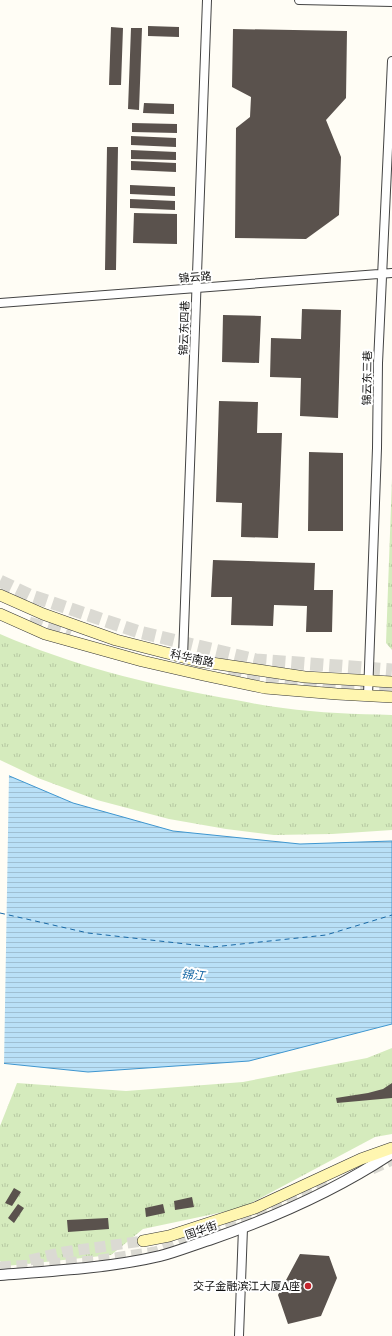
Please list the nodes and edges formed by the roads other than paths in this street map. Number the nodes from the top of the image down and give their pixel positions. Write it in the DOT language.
graph roads {
  1 [pos="207,0"];
  2 [pos="299,0"];
  3 [pos="392,2"];
  4 [pos="392,61"];
  5 [pos="392,273"];
  6 [pos="383,274"];
  7 [pos="196,288"];
  8 [pos="0,303"];
  9 [pos="0,595"];
  10 [pos="0,614"];
  11 [pos="183,657"];
  12 [pos="369,681"];
  13 [pos="392,682"];
  14 [pos="368,695"];
  15 [pos="392,697"];
  16 [pos="392,1148"];
  17 [pos="392,1153"];
  18 [pos="243,1228"];
  19 [pos="143,1241"];
  20 [pos="0,1275"];
  21 [pos="239,1336"];
  1 -- 7 [label="street, 锦云东四巷"];
  2 -- 3 [label="street"];
  4 -- 6 [label="street, 锦云东三巷"];
  5 -- 6 [label="street, 锦云路"];
  6 -- 7 [label="street, 锦云路"];
  6 -- 12 [label="street, 锦云东三巷"];
  7 -- 8 [label="street, 锦云路"];
  7 -- 11 [label="street, 锦云东四巷"];
  9 -- 11 [label="main road, 科华南路"];
  10 -- 14 [label="main road, 科华南路"];
  11 -- 12 [label="main road, 科华南路"];
  12 -- 13 [label="main road, 科华南路"];
  12 -- 14 [label="street, 锦云东三巷"];
  14 -- 15 [label="main road, 科华南路"];
  16 -- 19 [label="main road"];
  17 -- 18 [label="street, 国华街"];
  18 -- 20 [label="street, 国华街"];
  18 -- 21 [label="street"];
}
